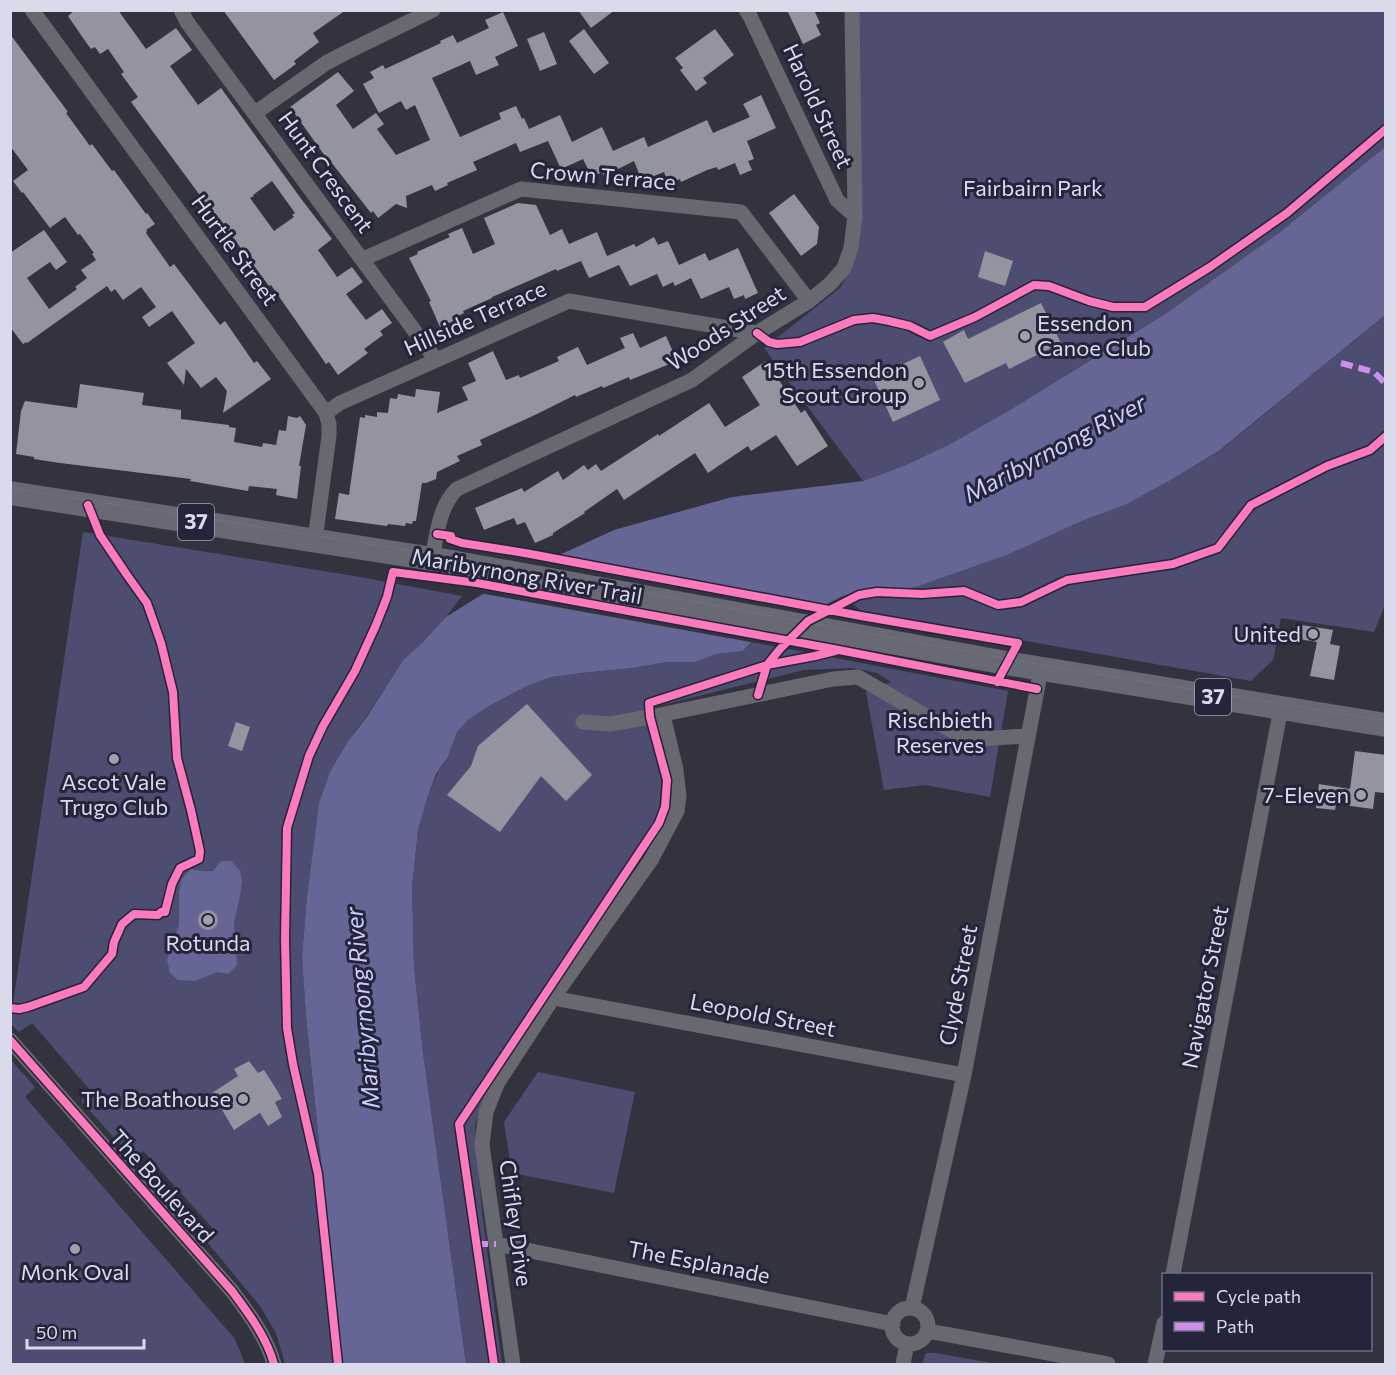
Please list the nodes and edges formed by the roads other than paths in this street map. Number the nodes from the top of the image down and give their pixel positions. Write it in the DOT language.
graph roads {
  1 [pos="32,10"];
  2 [pos="181,10"];
  3 [pos="433,10"];
  4 [pos="746,10"];
  5 [pos="852,10"];
  6 [pos="255,113"];
  7 [pos="855,216"];
  8 [pos="363,259"];
  9 [pos="809,301"];
  10 [pos="757,333"];
  11 [pos="436,360"];
  12 [pos="326,413"];
  13 [pos="10,493"];
  14 [pos="315,540"];
  15 [pos="432,558"];
  16 [pos="1041,669"];
  17 [pos="1281,708"];
  18 [pos="663,714"];
  19 [pos="583,722"];
  20 [pos="1385,725"];
  21 [pos="1028,736"];
  22 [pos="554,998"];
  23 [pos="10,1040"];
  24 [pos="963,1075"];
  25 [pos="496,1244"];
  26 [pos="1173,1273"];
  27 [pos="912,1308"];
  28 [pos="892,1324"];
  29 [pos="928,1331"];
  30 [pos="1162,1332"];
  31 [pos="908,1344"];
  32 [pos="274,1365"];
  33 [pos="513,1365"];
  34 [pos="903,1365"];
  35 [pos="1108,1365"];
  36 [pos="1155,1365"];
  1 -- 12 [label="street, Hurtle Street"];
  2 -- 6 [label="street, Hunt Crescent"];
  3 -- 6 [label="street"];
  4 -- 7 [label="street, Harold Street"];
  5 -- 7 [label="street, Woods Street"];
  6 -- 8 [label="street, Hunt Crescent"];
  7 -- 9 [label="street, Woods Street"];
  8 -- 9 [label="street, Crown Terrace"];
  8 -- 11 [label="street, Hunt Crescent"];
  9 -- 10 [label="street, Woods Street"];
  10 -- 11 [label="street, Hillside Terrace"];
  10 -- 15 [label="street, Woods Street"];
  11 -- 12 [label="street, Hillside Terrace"];
  12 -- 14 [label="street"];
  13 -- 14 [label="main road, 37"];
  14 -- 15 [label="main road, 37"];
  15 -- 16 [label="main road, 37"];
  16 -- 17 [label="main road, 37"];
  16 -- 21 [label="street, Clyde Street"];
  17 -- 20 [label="main road, 37"];
  17 -- 26 [label="street, Navigator Street"];
  18 -- 19 [label="street"];
  18 -- 21 [label="street"];
  18 -- 22 [label="street, Chifley Drive"];
  21 -- 24 [label="street, Clyde Street"];
  22 -- 24 [label="street, Leopold Street"];
  22 -- 25 [label="street, Chifley Drive"];
  23 -- 32 [label="street, The Boulevard"];
  24 -- 27 [label="street, Clyde Street"];
  25 -- 28 [label="street, The Esplanade"];
  25 -- 33 [label="street, Chifley Drive"];
  27 -- 28 [label="street"];
  27 -- 29 [label="street"];
  28 -- 31 [label="street"];
  29 -- 31 [label="street"];
  29 -- 35 [label="street"];
  30 -- 36 [label="street"];
  31 -- 34 [label="street"];
}
